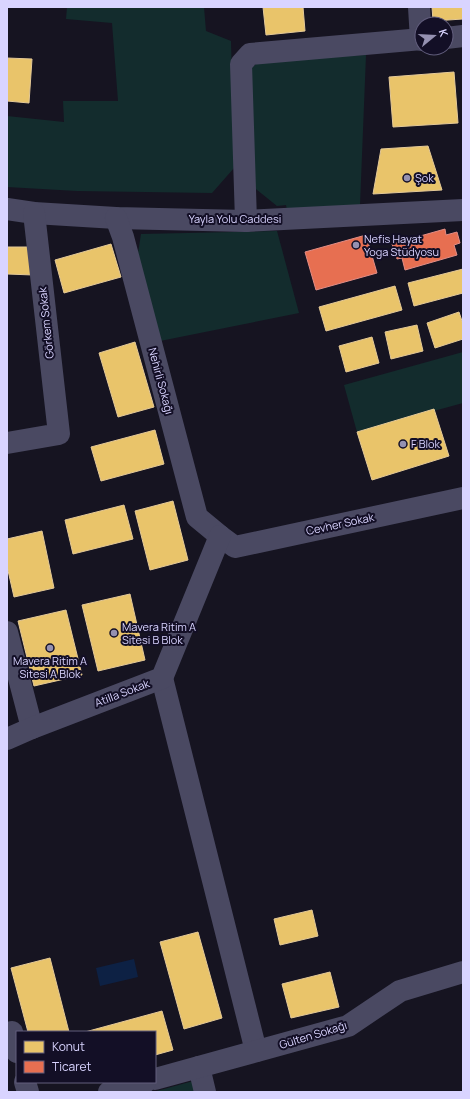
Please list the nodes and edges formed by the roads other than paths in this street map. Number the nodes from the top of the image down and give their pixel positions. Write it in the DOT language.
graph roads {
  1 [pos="414,41"];
  2 [pos="7,209"];
  3 [pos="463,210"];
  4 [pos="34,213"];
  5 [pos="116,218"];
  6 [pos="246,221"];
  7 [pos="7,444"];
  8 [pos="463,498"];
  9 [pos="220,536"];
  10 [pos="8,645"];
  11 [pos="162,678"];
  12 [pos="32,728"];
  13 [pos="7,739"];
  14 [pos="462,974"];
  15 [pos="7,1033"];
  16 [pos="16,1048"];
  17 [pos="256,1052"];
  18 [pos="199,1067"];
  19 [pos="156,1079"];
  20 [pos="141,1083"];
  21 [pos="109,1092"];
  22 [pos="205,1092"];
  1 -- 6 [label="street"];
  2 -- 4 [label="street, Yayla Yolu Caddesi"];
  3 -- 6 [label="street, Yayla Yolu Caddesi"];
  4 -- 5 [label="street, Yayla Yolu Caddesi"];
  4 -- 7 [label="street, Görkem Sokak"];
  5 -- 6 [label="street, Yayla Yolu Caddesi"];
  5 -- 9 [label="street, Nehirli Sokağı"];
  8 -- 9 [label="street, Cevher Sokak"];
  9 -- 11 [label="street, Atilla Sokak"];
  10 -- 12 [label="street"];
  11 -- 12 [label="street, Atilla Sokak"];
  11 -- 17 [label="street"];
  12 -- 13 [label="street, Atilla Sokak"];
  14 -- 17 [label="street, Gülten Sokağı"];
  15 -- 16 [label="street"];
  17 -- 18 [label="street, Gülten Sokağı"];
  18 -- 19 [label="street, Gülten Sokağı"];
  18 -- 22 [label="street"];
  20 -- 21 [label="street"];
}
